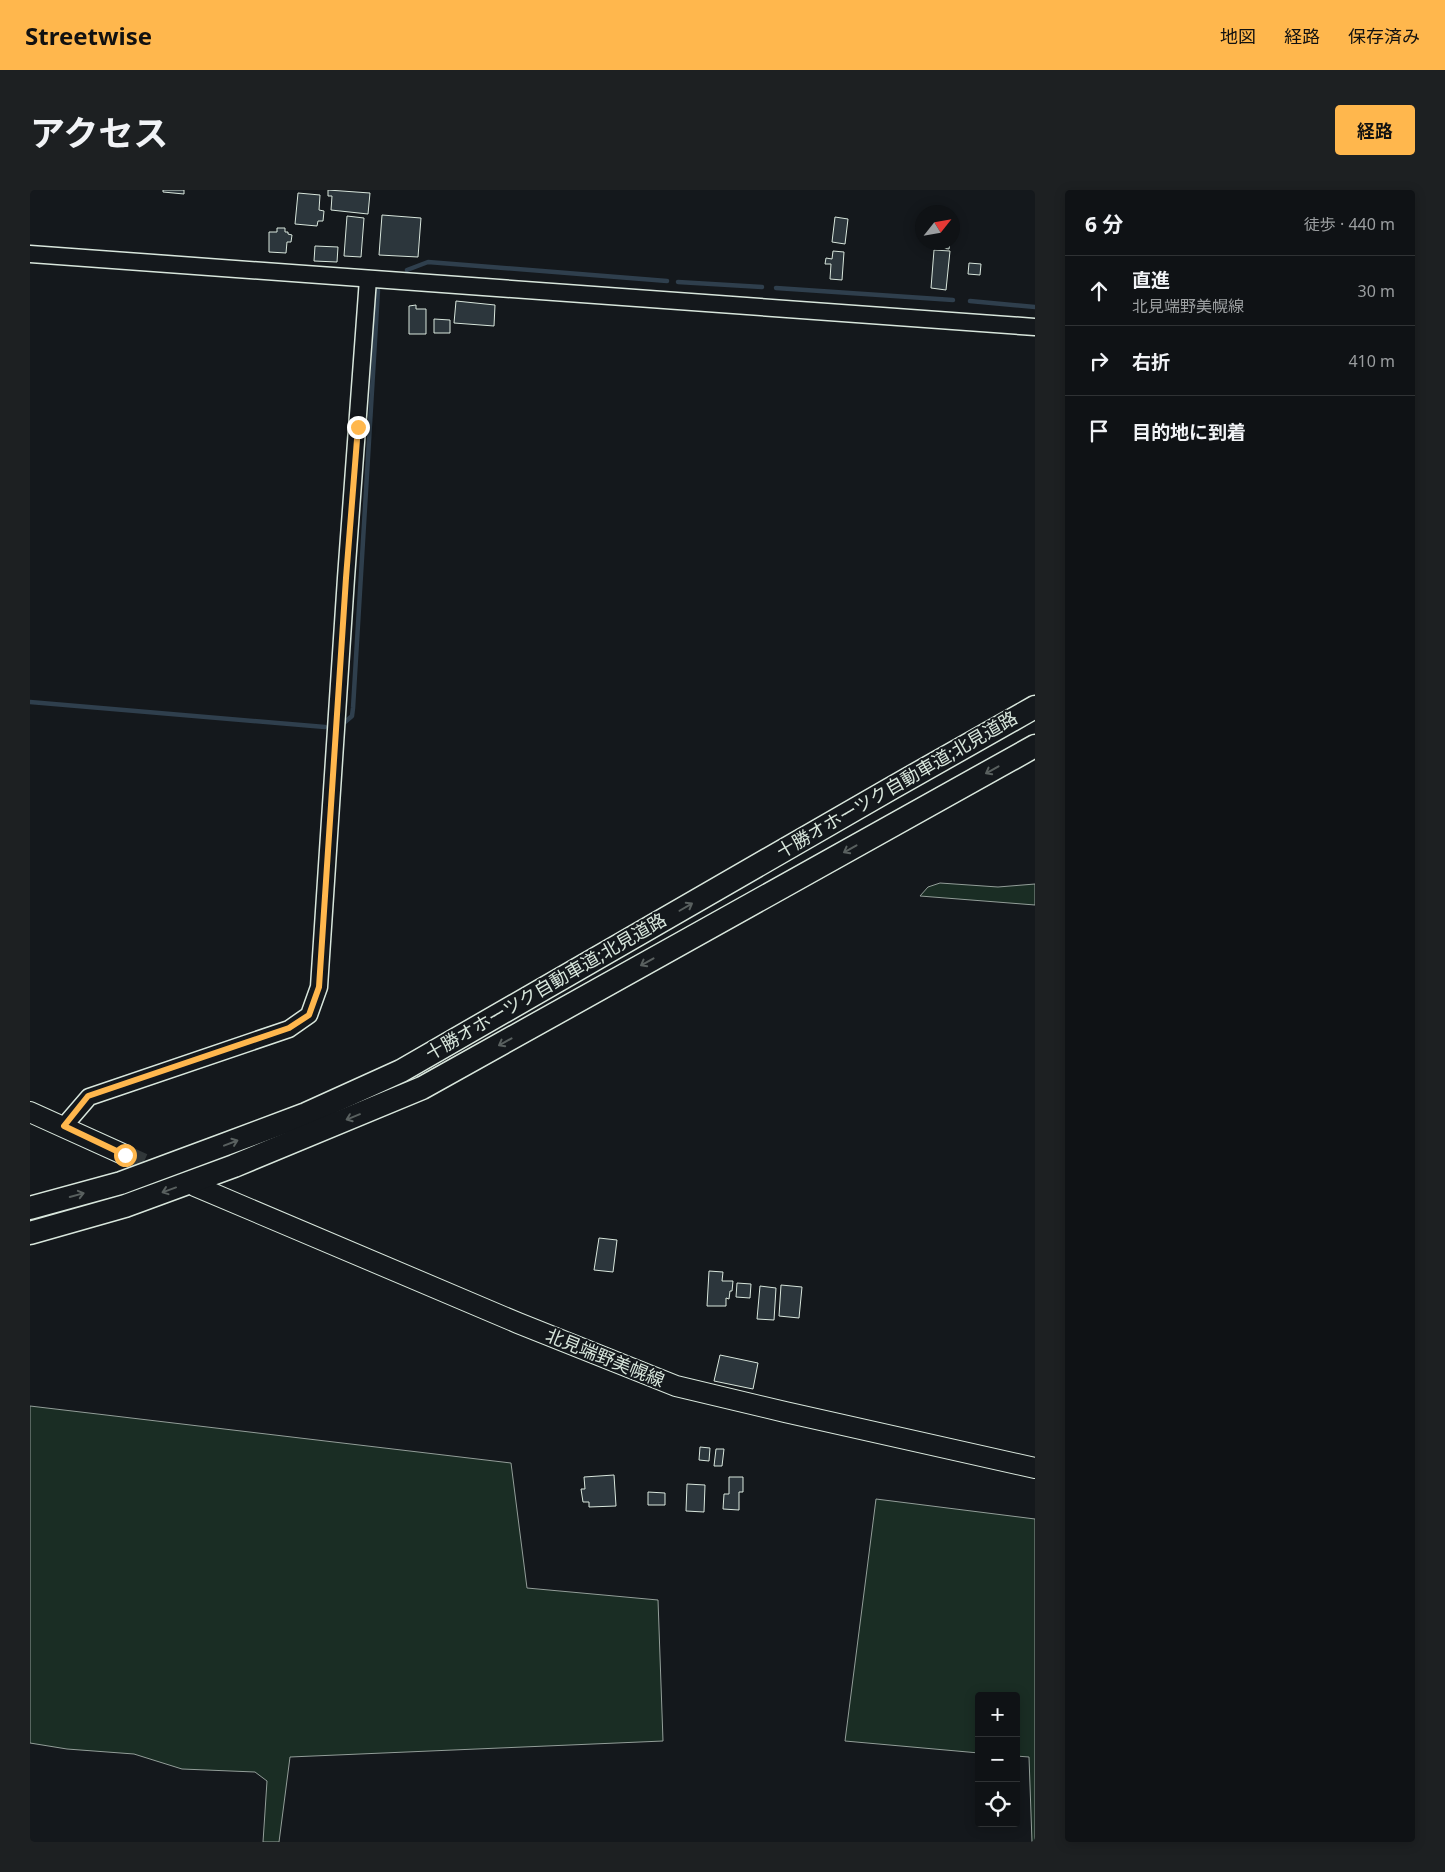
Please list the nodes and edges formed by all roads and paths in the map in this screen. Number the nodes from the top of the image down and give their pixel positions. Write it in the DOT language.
graph roads {
  1 [pos="30,254"];
  2 [pos="368,279"];
  3 [pos="1035,327"];
  4 [pos="1035,707"];
  5 [pos="1035,746"];
  6 [pos="30,1112"];
  7 [pos="64,1126"];
  8 [pos="125,1155"];
  9 [pos="195,1186"];
  10 [pos="30,1208"];
  11 [pos="30,1233"];
  12 [pos="1035,1468"];
  1 -- 2 [label="street"];
  2 -- 3 [label="street"];
  2 -- 7 [label="street"];
  10 -- 4 [label="highway, 十勝オホーツク自動車道;北見道路, one-way"];
  5 -- 11 [label="highway, 十勝オホーツク自動車道;北見道路, one-way"];
  6 -- 7 [label="main road"];
  7 -- 8 [label="main road"];
  9 -- 12 [label="main road, 北見端野美幌線"];
}
